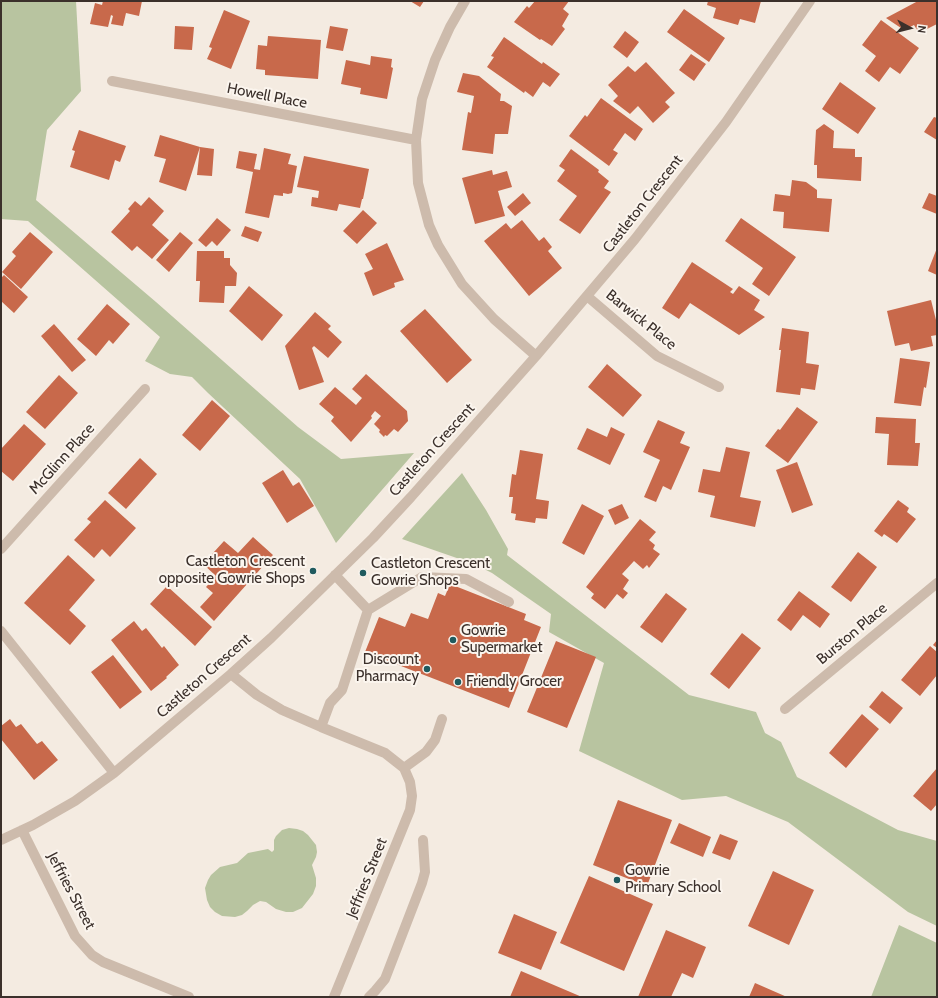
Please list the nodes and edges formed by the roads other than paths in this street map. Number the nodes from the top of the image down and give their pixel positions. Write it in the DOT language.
graph roads {
  1 [pos="464,1"];
  2 [pos="810,1"];
  3 [pos="112,81"];
  4 [pos="416,140"];
  5 [pos="587,296"];
  6 [pos="536,356"];
  7 [pos="719,387"];
  8 [pos="145,388"];
  9 [pos="1,549"];
  10 [pos="335,575"];
  11 [pos="937,583"];
  12 [pos="509,602"];
  13 [pos="368,610"];
  14 [pos="1,631"];
  15 [pos="231,674"];
  16 [pos="785,709"];
  17 [pos="442,719"];
  18 [pos="321,727"];
  19 [pos="404,768"];
  20 [pos="114,773"];
  21 [pos="22,830"];
  22 [pos="1,840"];
  23 [pos="423,840"];
  24 [pos="189,997"];
  25 [pos="334,997"];
  26 [pos="369,997"];
  1 -- 4 [label="street"];
  2 -- 5 [label="street, Castleton Crescent"];
  3 -- 4 [label="street, Howell Place"];
  4 -- 6 [label="street"];
  5 -- 6 [label="street, Castleton Crescent"];
  5 -- 7 [label="street, Barwick Place"];
  6 -- 10 [label="street, Castleton Crescent"];
  8 -- 9 [label="street, McGlinn Place"];
  10 -- 13 [label="street"];
  10 -- 15 [label="street, Castleton Crescent"];
  11 -- 16 [label="street, Burston Place"];
  12 -- 13 [label="street"];
  13 -- 18 [label="street"];
  14 -- 20 [label="street"];
  15 -- 18 [label="street"];
  15 -- 20 [label="street, Castleton Crescent"];
  17 -- 19 [label="street"];
  18 -- 19 [label="street"];
  19 -- 25 [label="street, Jeffries Street"];
  20 -- 21 [label="street, Castleton Crescent"];
  21 -- 22 [label="street, Castleton Crescent"];
  21 -- 24 [label="street, Jeffries Street"];
  23 -- 26 [label="street"];
}
